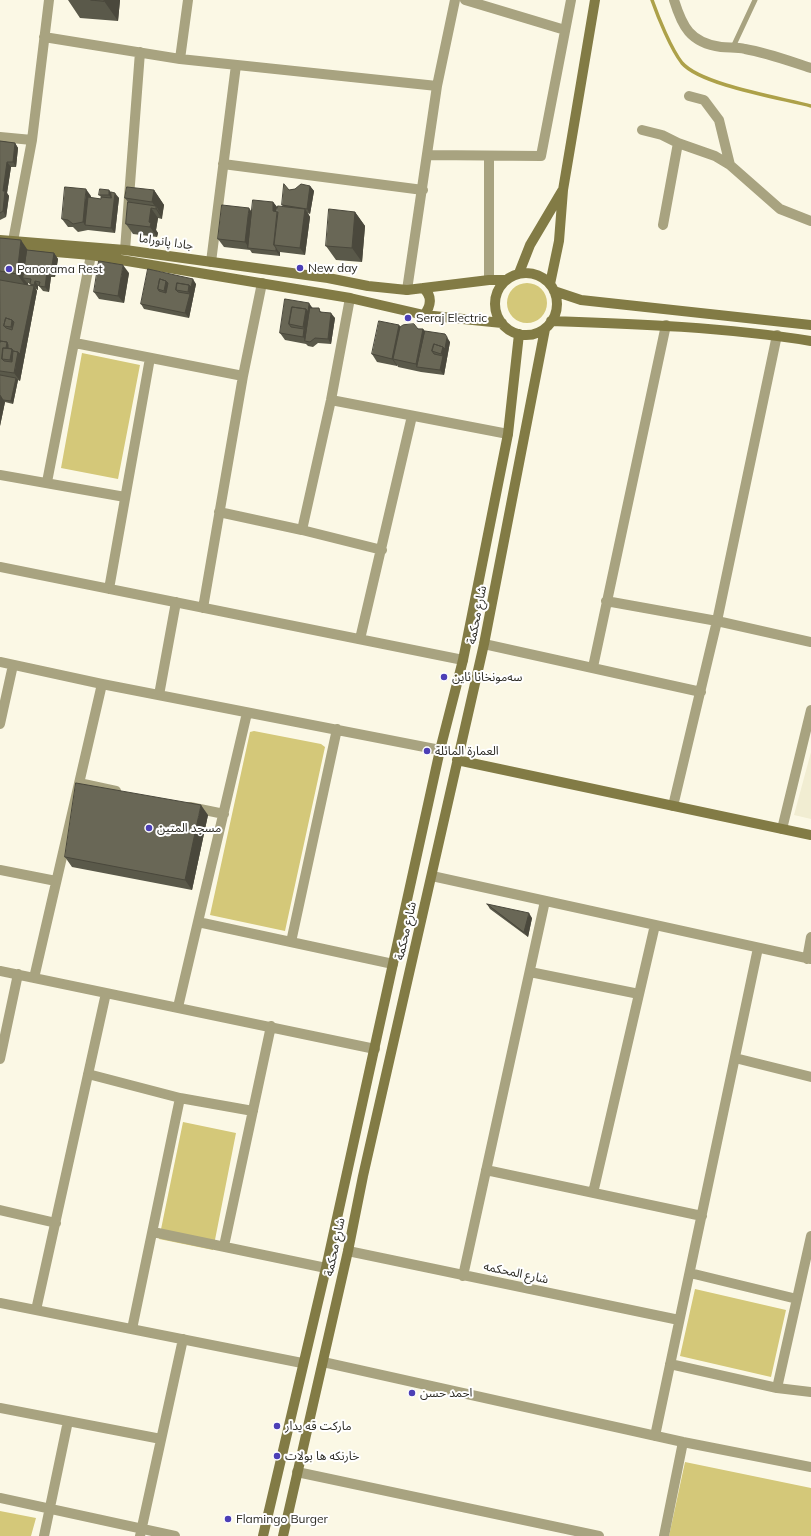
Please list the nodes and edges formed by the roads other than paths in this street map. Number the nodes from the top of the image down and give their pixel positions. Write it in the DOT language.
graph roads {
  1 [pos="49,0"];
  2 [pos="188,0"];
  3 [pos="455,0"];
  4 [pos="465,0"];
  5 [pos="571,0"];
  6 [pos="595,0"];
  7 [pos="674,0"];
  8 [pos="755,0"];
  9 [pos="565,30"];
  10 [pos="44,37"];
  11 [pos="733,47"];
  12 [pos="140,52"];
  13 [pos="180,59"];
  14 [pos="236,65"];
  15 [pos="811,68"];
  16 [pos="437,86"];
  17 [pos="689,96"];
  18 [pos="642,130"];
  19 [pos="0,137"];
  20 [pos="32,140"];
  21 [pos="678,143"];
  22 [pos="428,155"];
  23 [pos="489,156"];
  24 [pos="223,164"];
  25 [pos="730,165"];
  26 [pos="422,190"];
  27 [pos="563,190"];
  28 [pos="811,221"];
  29 [pos="663,225"];
  30 [pos="0,240"];
  31 [pos="13,241"];
  32 [pos="0,249"];
  33 [pos="125,250"];
  34 [pos="91,255"];
  35 [pos="212,262"];
  36 [pos="519,273"];
  37 [pos="489,280"];
  38 [pos="506,280"];
  39 [pos="262,283"];
  40 [pos="552,287"];
  41 [pos="423,288"];
  42 [pos="407,290"];
  43 [pos="350,298"];
  44 [pos="424,315"];
  45 [pos="502,323"];
  46 [pos="548,325"];
  47 [pos="666,325"];
  48 [pos="811,325"];
  49 [pos="519,334"];
  50 [pos="777,335"];
  51 [pos="811,341"];
  52 [pos="75,343"];
  53 [pos="150,358"];
  54 [pos="243,376"];
  55 [pos="331,400"];
  56 [pos="412,416"];
  57 [pos="508,434"];
  58 [pos="0,475"];
  59 [pos="47,482"];
  60 [pos="125,497"];
  61 [pos="219,512"];
  62 [pos="302,530"];
  63 [pos="382,550"];
  64 [pos="0,567"];
  65 [pos="109,589"];
  66 [pos="606,601"];
  67 [pos="176,602"];
  68 [pos="203,608"];
  69 [pos="717,621"];
  70 [pos="360,639"];
  71 [pos="811,642"];
  72 [pos="484,644"];
  73 [pos="463,660"];
  74 [pos="0,662"];
  75 [pos="14,665"];
  76 [pos="593,668"];
  77 [pos="102,684"];
  78 [pos="701,692"];
  79 [pos="159,695"];
  80 [pos="811,710"];
  81 [pos="247,712"];
  82 [pos="0,724"];
  83 [pos="337,729"];
  84 [pos="440,750"];
  85 [pos="457,760"];
  86 [pos="79,783"];
  87 [pos="125,793"];
  88 [pos="178,804"];
  89 [pos="673,806"];
  90 [pos="224,814"];
  91 [pos="782,829"];
  92 [pos="811,835"];
  93 [pos="0,870"];
  94 [pos="432,876"];
  95 [pos="56,882"];
  96 [pos="545,901"];
  97 [pos="198,922"];
  98 [pos="655,925"];
  99 [pos="811,937"];
  100 [pos="291,942"];
  101 [pos="758,948"];
  102 [pos="809,959"];
  103 [pos="393,964"];
  104 [pos="0,970"];
  105 [pos="530,972"];
  106 [pos="18,974"];
  107 [pos="34,978"];
  108 [pos="106,993"];
  109 [pos="639,994"];
  110 [pos="178,1007"];
  111 [pos="271,1026"];
  112 [pos="375,1049"];
  113 [pos="735,1058"];
  114 [pos="0,1059"];
  115 [pos="88,1074"];
  116 [pos="811,1077"];
  117 [pos="180,1098"];
  118 [pos="253,1111"];
  119 [pos="354,1141"];
  120 [pos="372,1143"];
  121 [pos="486,1170"];
  122 [pos="346,1173"];
  123 [pos="363,1176"];
  124 [pos="593,1193"];
  125 [pos="0,1210"];
  126 [pos="702,1216"];
  127 [pos="56,1223"];
  128 [pos="153,1232"];
  129 [pos="811,1236"];
  130 [pos="224,1246"];
  131 [pos="348,1251"];
  132 [pos="326,1268"];
  133 [pos="690,1273"];
  134 [pos="463,1276"];
  135 [pos="797,1299"];
  136 [pos="0,1303"];
  137 [pos="36,1310"];
  138 [pos="679,1320"];
  139 [pos="132,1329"];
  140 [pos="183,1339"];
  141 [pos="323,1362"];
  142 [pos="302,1363"];
  143 [pos="670,1364"];
  144 [pos="777,1388"];
  145 [pos="811,1392"];
  146 [pos="0,1408"];
  147 [pos="68,1420"];
  148 [pos="655,1436"];
  149 [pos="161,1439"];
  150 [pos="683,1442"];
  151 [pos="811,1467"];
  152 [pos="298,1472"];
  153 [pos="0,1498"];
  154 [pos="51,1508"];
  155 [pos="141,1532"];
  156 [pos="581,1534"];
  157 [pos="44,1536"];
  158 [pos="175,1536"];
  159 [pos="263,1536"];
  160 [pos="283,1536"];
  161 [pos="599,1536"];
  162 [pos="664,1536"];
  1 -- 10 [label="street"];
  2 -- 13 [label="street"];
  3 -- 16 [label="street"];
  4 -- 9 [label="street"];
  5 -- 9 [label="street"];
  6 -- 27 [label="main road"];
  7 -- 11 [label="street"];
  8 -- 11 [label="lane"];
  9 -- 23 [label="street"];
  10 -- 12 [label="street"];
  10 -- 20 [label="street"];
  11 -- 15 [label="street"];
  12 -- 13 [label="street"];
  12 -- 33 [label="street"];
  13 -- 14 [label="street"];
  14 -- 16 [label="street"];
  14 -- 24 [label="street"];
  16 -- 22 [label="street"];
  17 -- 25 [label="street"];
  18 -- 21 [label="street"];
  19 -- 20 [label="street"];
  20 -- 31 [label="street"];
  21 -- 25 [label="street"];
  21 -- 29 [label="street"];
  22 -- 23 [label="street"];
  22 -- 26 [label="street"];
  23 -- 37 [label="street"];
  24 -- 26 [label="street"];
  24 -- 35 [label="street"];
  25 -- 28 [label="street"];
  26 -- 42 [label="street"];
  27 -- 36 [label="main road"];
  27 -- 40 [label="main road"];
  30 -- 31 [label="main road, جادا پانوراما"];
  31 -- 33 [label="main road, جادا پانوراما"];
  32 -- 34 [label="main road"];
  33 -- 35 [label="main road, جادا پانوراما"];
  34 -- 39 [label="main road"];
  34 -- 52 [label="street"];
  35 -- 42 [label="main road, جادا پانوراما"];
  36 -- 38 [label="main road"];
  36 -- 40 [label="main road"];
  37 -- 38 [label="main road, جادا پانوراما"];
  37 -- 41 [label="main road, جادا پانوراما"];
  38 -- 45 [label="main road"];
  39 -- 43 [label="main road"];
  39 -- 54 [label="street"];
  40 -- 46 [label="main road"];
  40 -- 48 [label="main road"];
  41 -- 42 [label="main road, جادا پانوراما"];
  41 -- 44 [label="main road"];
  43 -- 44 [label="main road"];
  43 -- 55 [label="street"];
  44 -- 45 [label="main road"];
  45 -- 49 [label="main road"];
  46 -- 47 [label="main road"];
  46 -- 49 [label="main road"];
  46 -- 72 [label="main road, شارع محكمة"];
  47 -- 50 [label="main road"];
  47 -- 66 [label="street"];
  49 -- 57 [label="main road, شارع محكمة"];
  50 -- 51 [label="main road"];
  50 -- 69 [label="street"];
  52 -- 53 [label="street"];
  52 -- 59 [label="street"];
  53 -- 54 [label="street"];
  53 -- 60 [label="street"];
  54 -- 61 [label="street"];
  55 -- 56 [label="street"];
  55 -- 62 [label="street"];
  56 -- 57 [label="street"];
  56 -- 63 [label="street"];
  57 -- 73 [label="main road, شارع محكمة"];
  58 -- 59 [label="street"];
  59 -- 60 [label="street"];
  60 -- 65 [label="street"];
  61 -- 62 [label="street"];
  61 -- 68 [label="street"];
  62 -- 63 [label="street"];
  63 -- 70 [label="street"];
  64 -- 65 [label="street"];
  65 -- 67 [label="street"];
  66 -- 69 [label="street"];
  66 -- 76 [label="street"];
  67 -- 68 [label="street"];
  67 -- 79 [label="street"];
  68 -- 70 [label="street"];
  69 -- 71 [label="street"];
  69 -- 78 [label="street"];
  70 -- 73 [label="street"];
  72 -- 76 [label="street"];
  72 -- 85 [label="main road, شارع محكمة"];
  73 -- 84 [label="main road, شارع محكمة"];
  74 -- 75 [label="street"];
  75 -- 77 [label="street"];
  75 -- 82 [label="street"];
  76 -- 78 [label="street"];
  77 -- 79 [label="street"];
  77 -- 86 [label="street"];
  78 -- 89 [label="street"];
  79 -- 81 [label="street"];
  80 -- 91 [label="street"];
  81 -- 83 [label="street"];
  81 -- 90 [label="street"];
  83 -- 84 [label="street"];
  83 -- 100 [label="street"];
  84 -- 103 [label="main road, شارع محكمة"];
  85 -- 89 [label="main road"];
  85 -- 94 [label="main road, شارع محكمة"];
  86 -- 87 [label="street"];
  86 -- 95 [label="street"];
  88 -- 90 [label="street"];
  89 -- 91 [label="main road"];
  90 -- 97 [label="street"];
  91 -- 92 [label="main road"];
  93 -- 95 [label="street"];
  94 -- 96 [label="street"];
  94 -- 120 [label="main road, شارع محكمة"];
  95 -- 107 [label="street"];
  96 -- 98 [label="street"];
  96 -- 105 [label="street"];
  97 -- 100 [label="street"];
  97 -- 110 [label="street"];
  98 -- 101 [label="street"];
  98 -- 109 [label="street"];
  99 -- 102 [label="street"];
  100 -- 103 [label="street"];
  101 -- 102 [label="street"];
  101 -- 113 [label="street"];
  103 -- 112 [label="main road, شارع محكمة"];
  104 -- 106 [label="street"];
  105 -- 109 [label="street"];
  105 -- 121 [label="street"];
  106 -- 107 [label="street"];
  106 -- 114 [label="street"];
  107 -- 108 [label="street"];
  108 -- 110 [label="street"];
  108 -- 115 [label="street"];
  109 -- 124 [label="street"];
  110 -- 111 [label="street"];
  111 -- 112 [label="street"];
  111 -- 118 [label="street"];
  112 -- 119 [label="main road, شارع محكمة"];
  113 -- 116 [label="street"];
  113 -- 126 [label="street"];
  115 -- 117 [label="street"];
  115 -- 127 [label="street"];
  117 -- 118 [label="street"];
  117 -- 128 [label="street"];
  118 -- 130 [label="street"];
  119 -- 120 [label="main road"];
  119 -- 122 [label="main road, شارع محكمة"];
  120 -- 123 [label="main road, شارع محكمة"];
  121 -- 124 [label="street"];
  121 -- 134 [label="street"];
  122 -- 123 [label="main road"];
  122 -- 132 [label="main road, شارع محكمة"];
  123 -- 131 [label="main road, شارع محكمة"];
  124 -- 126 [label="street"];
  125 -- 127 [label="street"];
  126 -- 133 [label="street"];
  127 -- 137 [label="street"];
  128 -- 130 [label="street"];
  128 -- 139 [label="street"];
  129 -- 135 [label="street"];
  130 -- 132 [label="street"];
  131 -- 134 [label="street, شارع المحكمه"];
  131 -- 141 [label="main road, شارع محكمة"];
  132 -- 142 [label="main road, شارع محكمة"];
  133 -- 135 [label="street"];
  133 -- 138 [label="street"];
  134 -- 138 [label="street, شارع المحكمه"];
  135 -- 144 [label="street"];
  136 -- 137 [label="street"];
  137 -- 139 [label="street"];
  138 -- 143 [label="street"];
  139 -- 140 [label="street"];
  140 -- 142 [label="street"];
  140 -- 149 [label="street"];
  141 -- 148 [label="street"];
  141 -- 152 [label="main road, شارع محكمة"];
  142 -- 159 [label="main road, شارع محكمة"];
  143 -- 144 [label="street"];
  143 -- 148 [label="street"];
  144 -- 145 [label="street"];
  146 -- 147 [label="street"];
  147 -- 149 [label="street"];
  147 -- 154 [label="street"];
  148 -- 150 [label="street"];
  149 -- 155 [label="street"];
  150 -- 151 [label="street"];
  150 -- 162 [label="street"];
  152 -- 156 [label="street"];
  152 -- 160 [label="main road, شارع محكمة"];
  153 -- 154 [label="street"];
  154 -- 155 [label="street"];
  154 -- 157 [label="street"];
  155 -- 158 [label="street"];
  156 -- 161 [label="street"];
}
